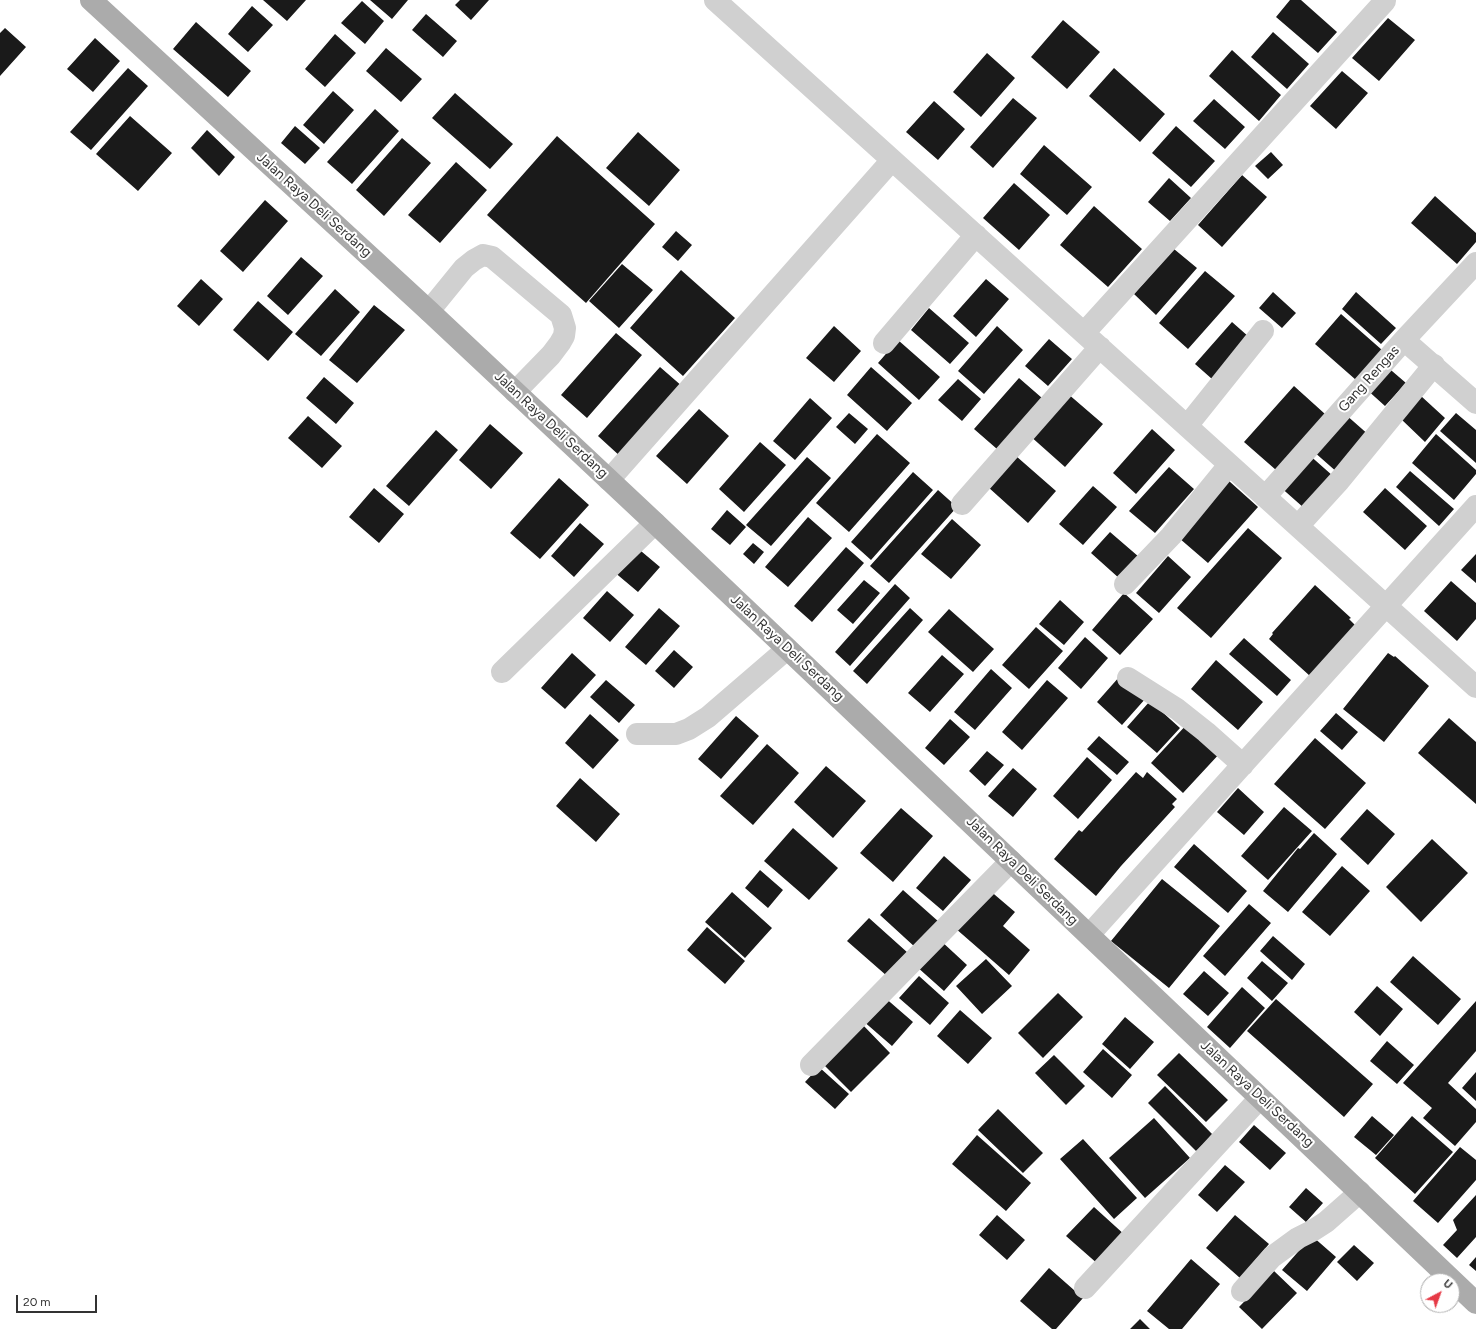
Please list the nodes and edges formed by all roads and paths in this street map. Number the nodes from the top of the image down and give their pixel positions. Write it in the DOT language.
graph roads {
  1 [pos="715,0"];
  2 [pos="95,1"];
  3 [pos="1385,1"];
  4 [pos="892,160"];
  5 [pos="976,235"];
  6 [pos="1476,263"];
  7 [pos="429,311"];
  8 [pos="1263,331"];
  9 [pos="1084,333"];
  10 [pos="1404,340"];
  11 [pos="884,343"];
  12 [pos="1100,348"];
  13 [pos="1434,366"];
  14 [pos="515,392"];
  15 [pos="1476,403"];
  16 [pos="1187,426"];
  17 [pos="1230,465"];
  18 [pos="609,480"];
  19 [pos="1265,497"];
  20 [pos="962,504"];
  21 [pos="1476,506"];
  22 [pos="655,523"];
  23 [pos="1298,526"];
  24 [pos="1125,584"];
  25 [pos="1386,605"];
  26 [pos="787,649"];
  27 [pos="502,672"];
  28 [pos="1128,678"];
  29 [pos="1476,687"];
  30 [pos="637,734"];
  31 [pos="1243,765"];
  32 [pos="1011,861"];
  33 [pos="1089,935"];
  34 [pos="811,1065"];
  35 [pos="1260,1098"];
  36 [pos="1360,1192"];
  37 [pos="1085,1288"];
  38 [pos="1242,1291"];
  39 [pos="1476,1302"];
  1 -- 4 [label="street"];
  2 -- 7 [label="main road, Jalan Raya Deli Serdang"];
  3 -- 9 [label="street"];
  4 -- 5 [label="street"];
  4 -- 18 [label="street"];
  5 -- 9 [label="street"];
  5 -- 11 [label="street"];
  6 -- 10 [label="street, Gang Rengas"];
  7 -- 14 [label="main road, Jalan Raya Deli Serdang"];
  7 -- 14 [label="street"];
  8 -- 16 [label="street"];
  9 -- 12 [label="street"];
  10 -- 13 [label="street"];
  10 -- 19 [label="street, Gang Rengas"];
  12 -- 16 [label="street"];
  12 -- 20 [label="street"];
  13 -- 15 [label="street"];
  13 -- 23 [label="street"];
  14 -- 18 [label="main road, Jalan Raya Deli Serdang"];
  16 -- 17 [label="street"];
  17 -- 19 [label="street"];
  17 -- 24 [label="street"];
  18 -- 22 [label="main road, Jalan Raya Deli Serdang"];
  19 -- 23 [label="street"];
  21 -- 25 [label="street"];
  22 -- 26 [label="main road, Jalan Raya Deli Serdang"];
  22 -- 27 [label="street"];
  23 -- 25 [label="street"];
  25 -- 29 [label="street"];
  25 -- 31 [label="street"];
  26 -- 30 [label="street"];
  26 -- 32 [label="main road, Jalan Raya Deli Serdang"];
  28 -- 31 [label="street"];
  31 -- 33 [label="street"];
  32 -- 33 [label="main road, Jalan Raya Deli Serdang"];
  32 -- 34 [label="street"];
  33 -- 35 [label="main road, Jalan Raya Deli Serdang"];
  35 -- 36 [label="main road, Jalan Raya Deli Serdang"];
  35 -- 37 [label="street"];
  36 -- 38 [label="street"];
  36 -- 39 [label="main road, Jalan Raya Deli Serdang"];
}
